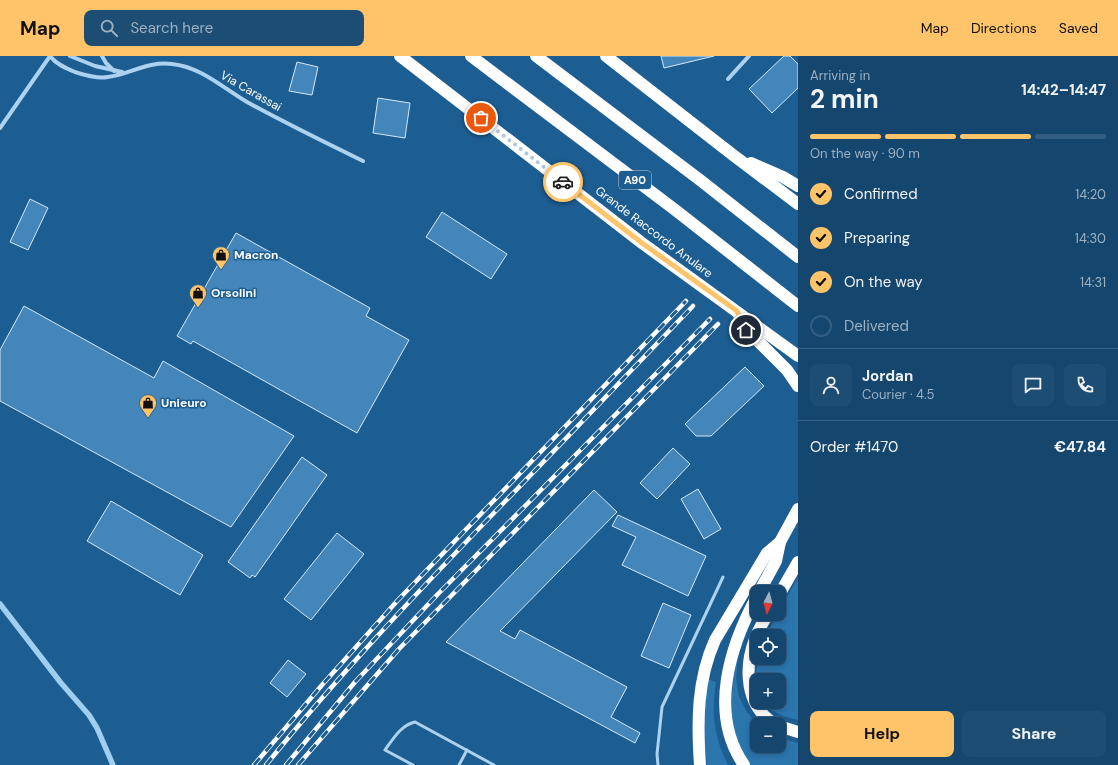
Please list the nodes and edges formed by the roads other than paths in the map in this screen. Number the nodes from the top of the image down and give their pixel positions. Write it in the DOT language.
graph roads {
  1 [pos="50,56"];
  2 [pos="70,56"];
  3 [pos="102,56"];
  4 [pos="394,56"];
  5 [pos="471,56"];
  6 [pos="536,56"];
  7 [pos="606,56"];
  8 [pos="748,56"];
  9 [pos="403,59"];
  10 [pos="114,71"];
  11 [pos="124,73"];
  12 [pos="728,79"];
  13 [pos="0,128"];
  14 [pos="732,155"];
  15 [pos="363,162"];
  16 [pos="798,186"];
  17 [pos="798,204"];
  18 [pos="798,258"];
  19 [pos="798,306"];
  20 [pos="737,311"];
  21 [pos="798,356"];
  22 [pos="798,386"];
  23 [pos="798,509"];
  24 [pos="780,542"];
  25 [pos="798,562"];
  26 [pos="723,577"];
  27 [pos="763,585"];
  28 [pos="785,585"];
  29 [pos="750,610"];
  30 [pos="764,621"];
  31 [pos="766,717"];
  32 [pos="786,728"];
  33 [pos="798,732"];
  34 [pos="467,750"];
  35 [pos="412,765"];
  36 [pos="459,765"];
  37 [pos="494,765"];
  38 [pos="658,765"];
  39 [pos="700,765"];
  40 [pos="744,765"];
  1 -- 11 [label="street, Via Carassai"];
  1 -- 13 [label="street"];
  2 -- 10 [label="street"];
  3 -- 10 [label="street"];
  4 -- 9 [label="highway, Grande Raccordo Anulare"];
  5 -- 19 [label="highway, A90"];
  6 -- 18 [label="highway"];
  7 -- 14 [label="highway"];
  8 -- 12 [label="street"];
  9 -- 20 [label="highway, Grande Raccordo Anulare"];
  10 -- 11 [label="street"];
  11 -- 15 [label="street, Via Carassai"];
  14 -- 16 [label="highway"];
  14 -- 17 [label="highway"];
  20 -- 21 [label="highway, Grande Raccordo Anulare"];
  20 -- 22 [label="highway"];
  23 -- 24 [label="highway"];
  24 -- 27 [label="highway"];
  24 -- 39 [label="highway"];
  25 -- 28 [label="highway"];
  26 -- 38 [label="lane"];
  29 -- 40 [label="highway"];
  30 -- 31 [label="highway"];
  32 -- 33 [label="highway"];
  34 -- 35 [label="lane"];
  34 -- 36 [label="lane"];
  34 -- 37 [label="lane"];
}
